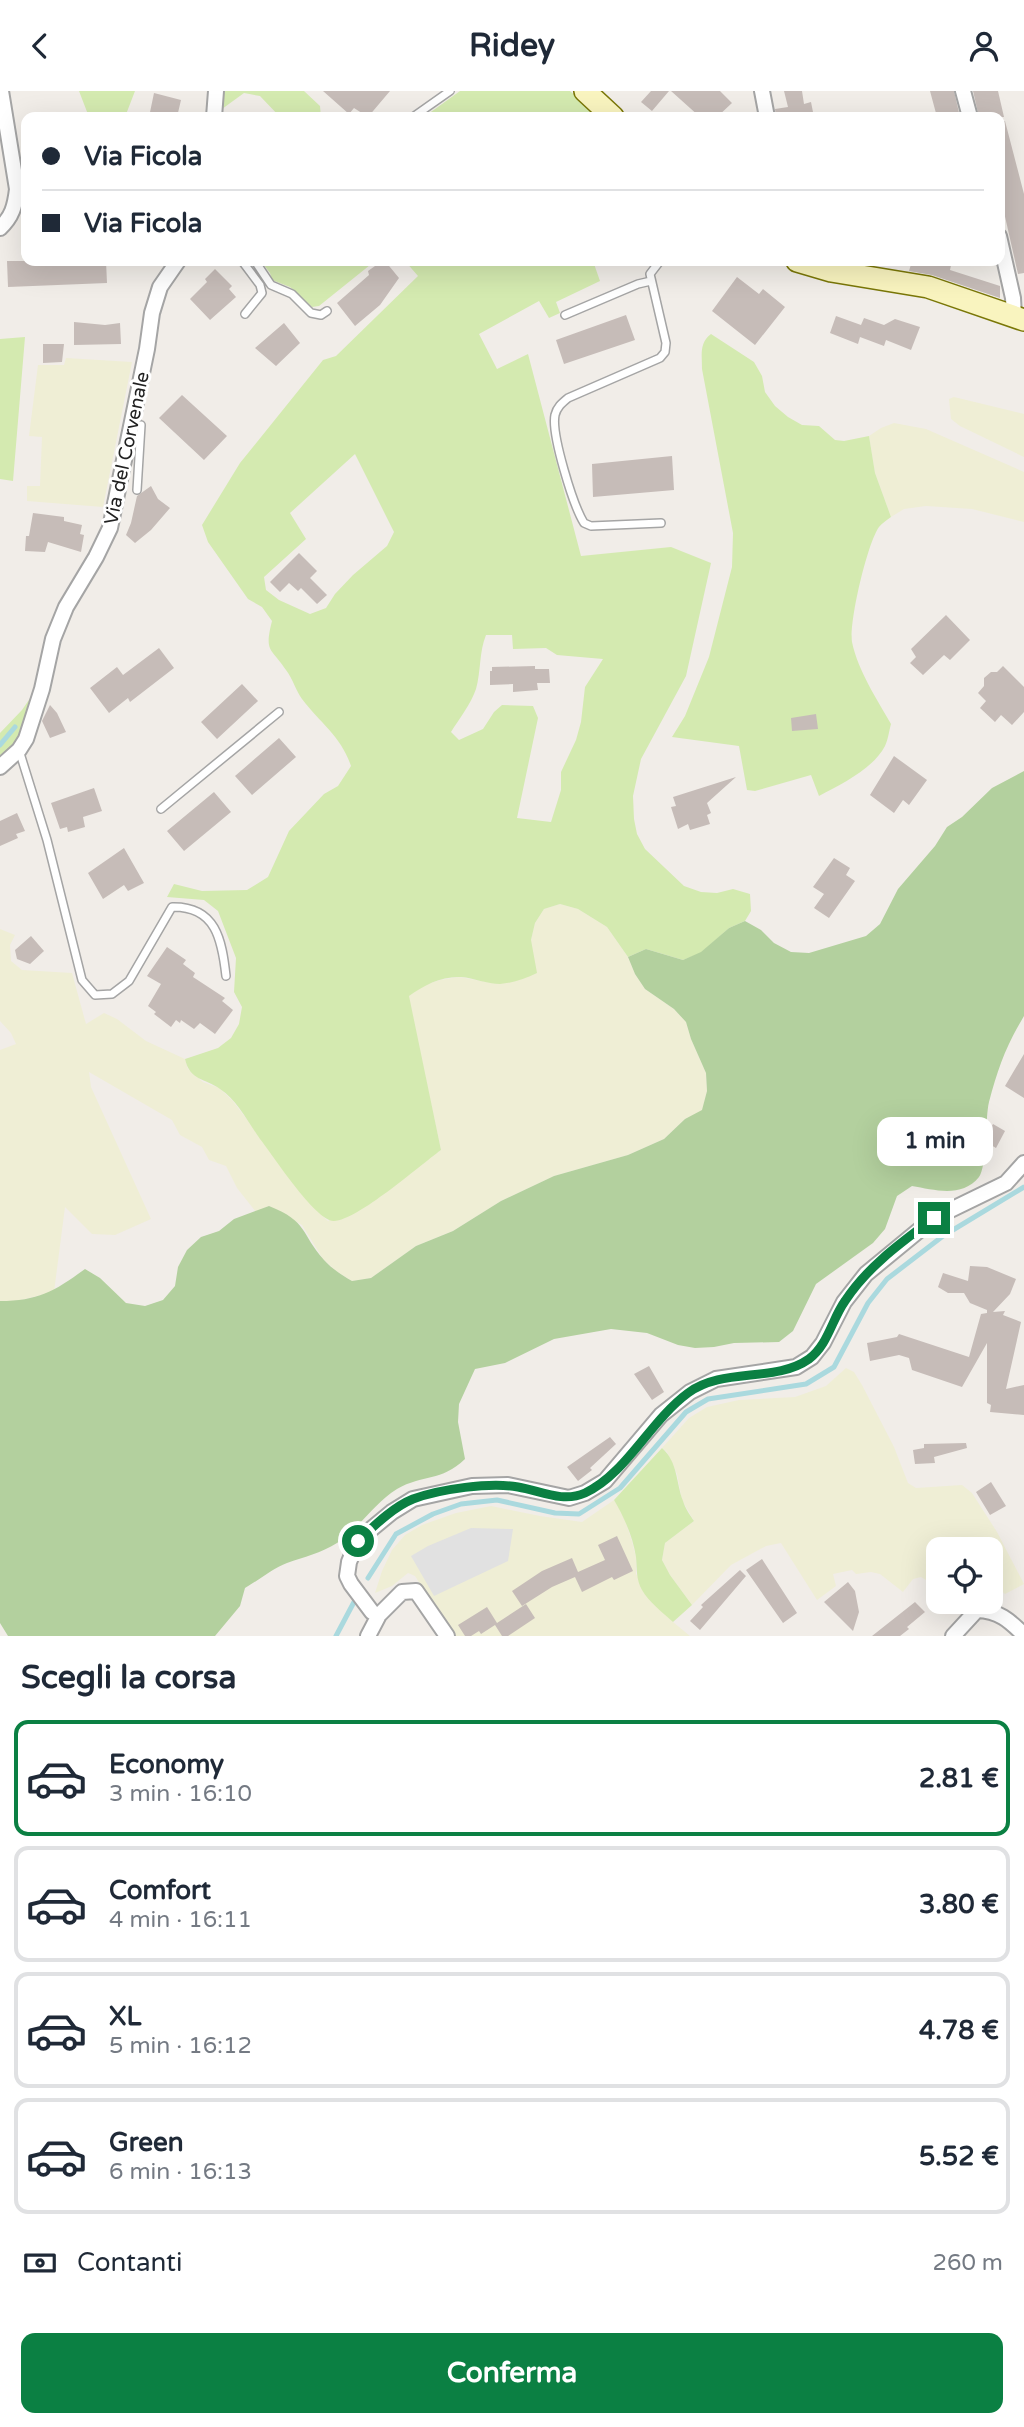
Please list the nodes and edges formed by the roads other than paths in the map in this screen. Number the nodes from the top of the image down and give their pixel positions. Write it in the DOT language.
graph roads {
  1 [pos="1,91"];
  2 [pos="216,91"];
  3 [pos="450,91"];
  4 [pos="585,91"];
  5 [pos="761,91"];
  6 [pos="963,91"];
  7 [pos="214,112"];
  8 [pos="420,112"];
  9 [pos="608,112"];
  10 [pos="766,112"];
  11 [pos="969,112"];
  12 [pos="0,228"];
  13 [pos="1005,263"];
  14 [pos="175,266"];
  15 [pos="246,266"];
  16 [pos="258,266"];
  17 [pos="656,266"];
  18 [pos="814,266"];
  19 [pos="651,281"];
  20 [pos="327,311"];
  21 [pos="244,314"];
  22 [pos="565,315"];
  23 [pos="1019,318"];
  24 [pos="141,425"];
  25 [pos="137,490"];
  26 [pos="661,523"];
  27 [pos="279,712"];
  28 [pos="19,750"];
  29 [pos="0,767"];
  30 [pos="161,809"];
  31 [pos="226,976"];
  32 [pos="1024,1163"];
  33 [pos="375,1614"];
  34 [pos="1024,1635"];
  35 [pos="368,1636"];
  36 [pos="447,1636"];
  37 [pos="953,1636"];
  1 -- 12 [label="street"];
  2 -- 7 [label="street"];
  3 -- 8 [label="lane"];
  4 -- 9 [label="main road"];
  5 -- 10 [label="street"];
  6 -- 11 [label="street"];
  13 -- 23 [label="street"];
  14 -- 28 [label="street, Via del Corvenale"];
  15 -- 21 [label="lane"];
  16 -- 20 [label="lane"];
  17 -- 19 [label="lane"];
  18 -- 23 [label="main road"];
  19 -- 22 [label="lane"];
  19 -- 26 [label="lane"];
  24 -- 25 [label="lane"];
  27 -- 30 [label="lane"];
  28 -- 29 [label="street, Via del Corvenale"];
  28 -- 31 [label="lane"];
  32 -- 33 [label="street"];
  33 -- 35 [label="street"];
  33 -- 36 [label="street"];
  34 -- 37 [label="street"];
}
